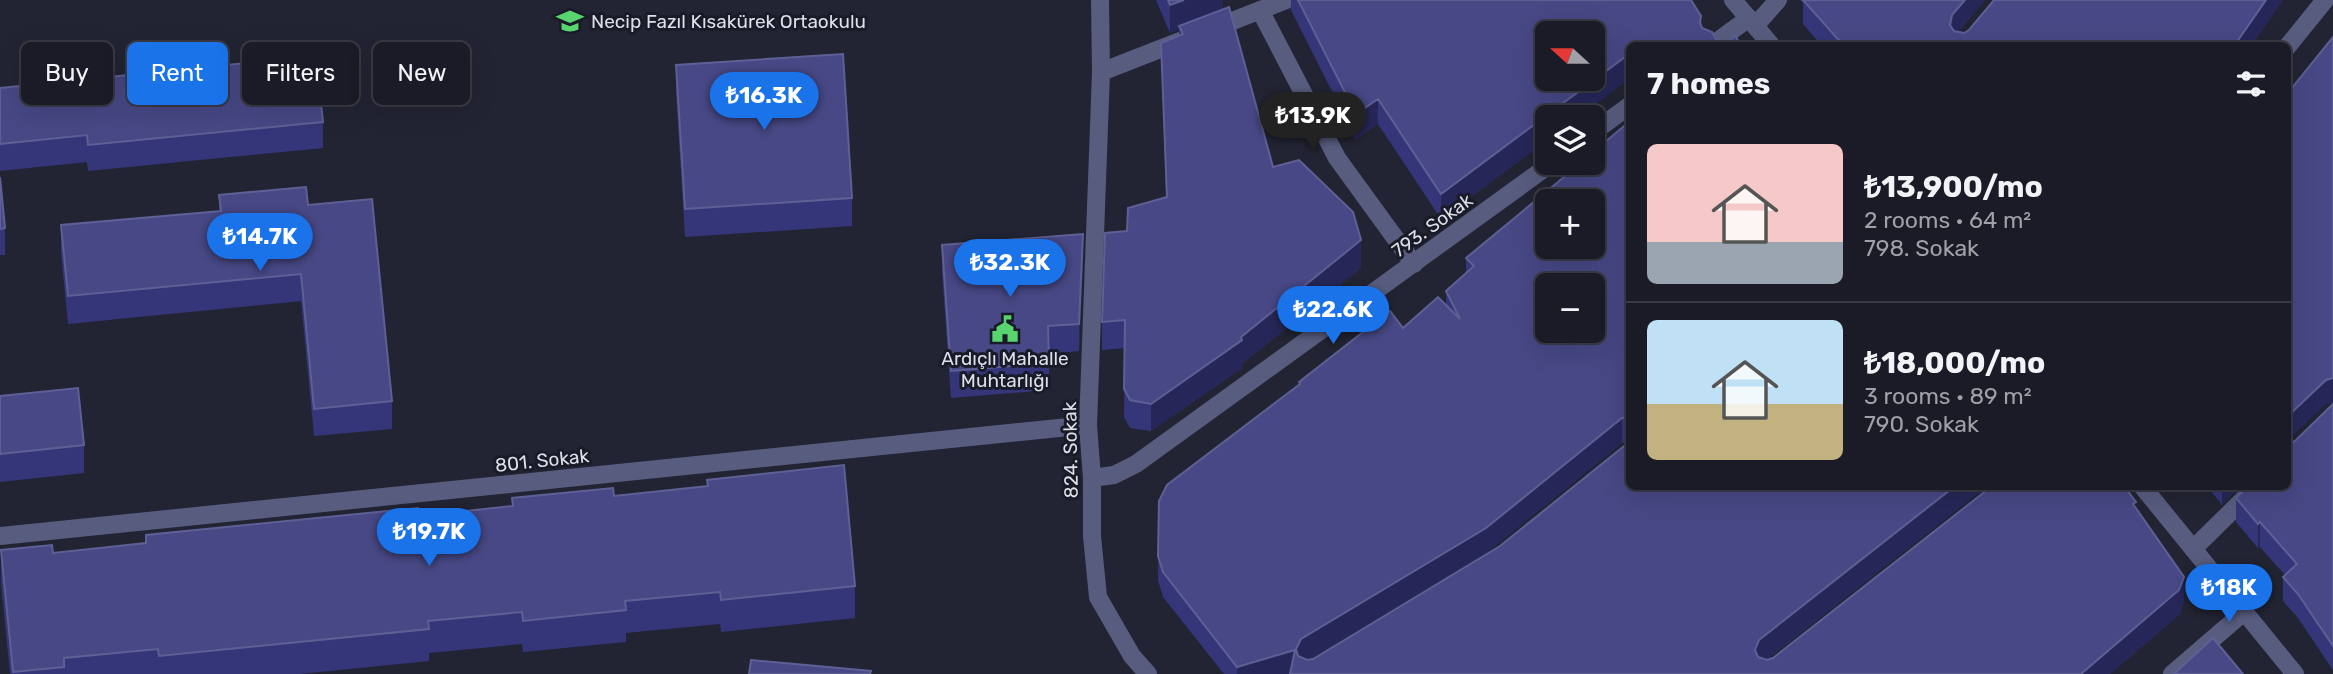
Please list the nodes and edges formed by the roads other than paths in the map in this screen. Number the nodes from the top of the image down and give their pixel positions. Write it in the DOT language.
graph roads {
  1 [pos="1100,0"];
  2 [pos="1286,0"];
  3 [pos="1733,0"];
  4 [pos="1778,0"];
  5 [pos="2325,0"];
  6 [pos="1260,10"];
  7 [pos="1752,22"];
  8 [pos="1718,42"];
  9 [pos="1769,42"];
  10 [pos="2291,42"];
  11 [pos="1101,72"];
  12 [pos="1626,108"];
  13 [pos="1605,124"];
  14 [pos="1536,175"];
  15 [pos="1415,264"];
  16 [pos="1088,425"];
  17 [pos="1092,478"];
  18 [pos="2144,490"];
  19 [pos="2254,490"];
  20 [pos="0,536"];
  21 [pos="2193,549"];
  22 [pos="2244,612"];
  23 [pos="1148,674"];
  24 [pos="2172,674"];
  25 [pos="2295,674"];
  1 -- 11 [label="street, 824. Sokak"];
  2 -- 6 [label="street"];
  3 -- 7 [label="street"];
  4 -- 7 [label="street"];
  5 -- 10 [label="street"];
  6 -- 11 [label="street"];
  6 -- 15 [label="street"];
  7 -- 8 [label="street"];
  7 -- 9 [label="street"];
  11 -- 16 [label="street, 824. Sokak"];
  12 -- 13 [label="street"];
  14 -- 15 [label="street, 793. Sokak"];
  15 -- 17 [label="street, 793. Sokak"];
  16 -- 17 [label="street, 824. Sokak"];
  16 -- 20 [label="street, 801. Sokak"];
  17 -- 23 [label="street, 824. Sokak"];
  18 -- 21 [label="street"];
  19 -- 21 [label="street"];
  21 -- 22 [label="street"];
  22 -- 24 [label="street"];
  22 -- 25 [label="street"];
}
